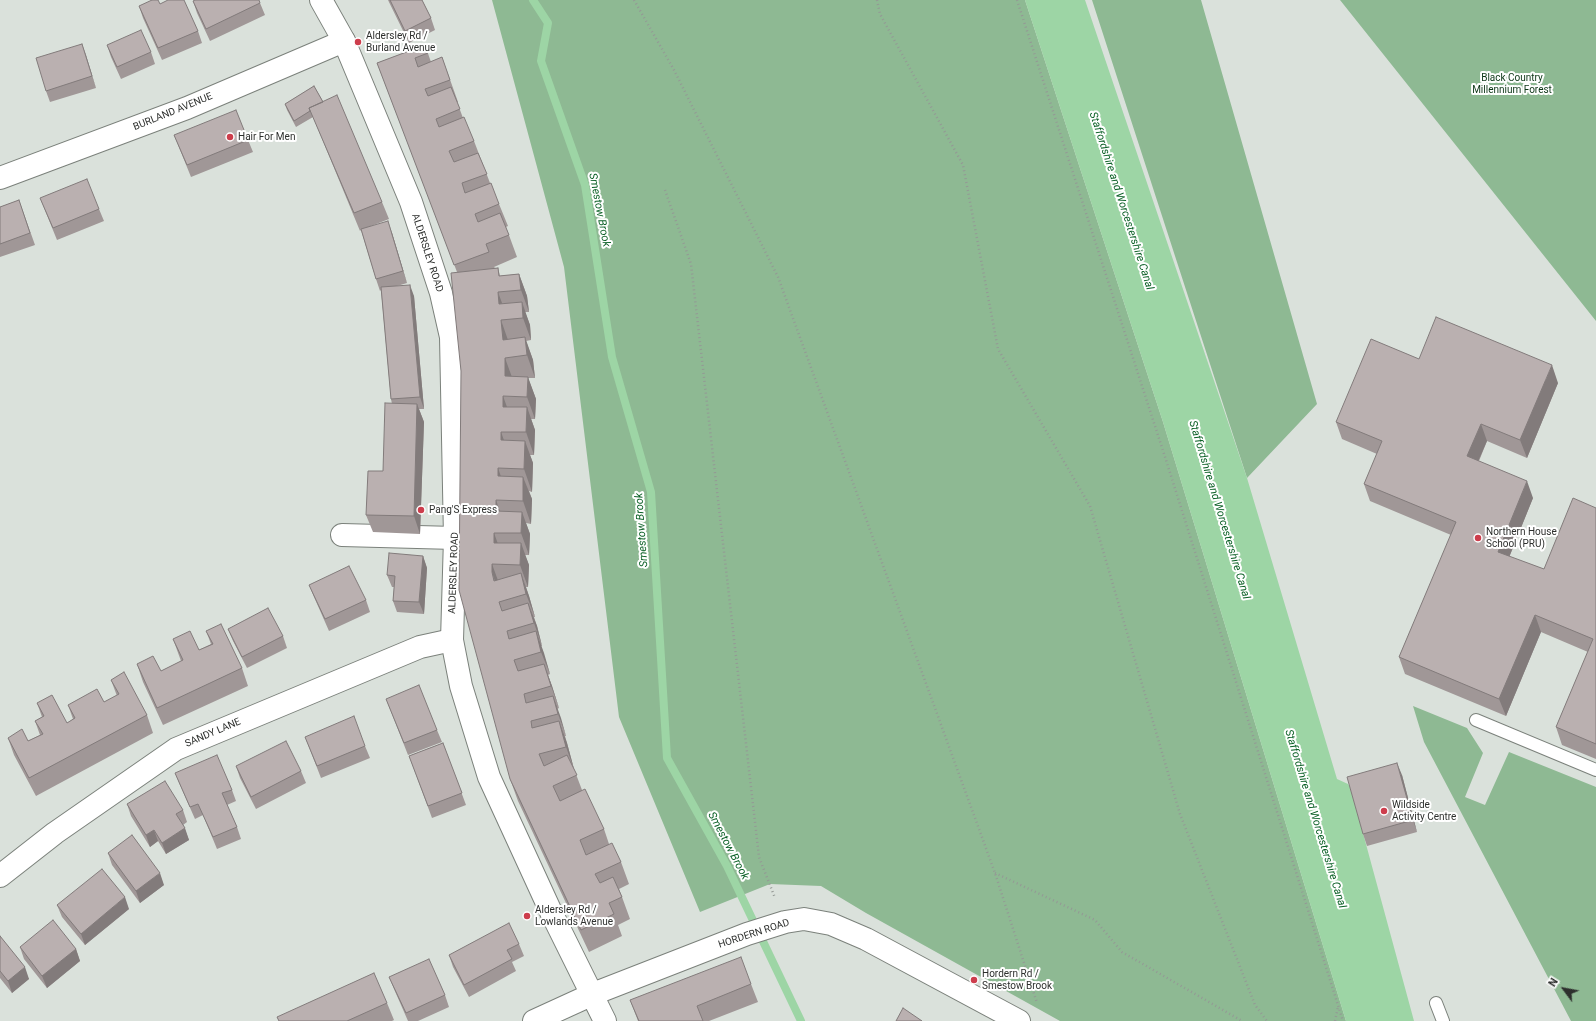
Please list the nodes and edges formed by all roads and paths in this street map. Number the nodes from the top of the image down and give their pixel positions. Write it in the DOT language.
graph roads {
  1 [pos="321,0"];
  2 [pos="634,0"];
  3 [pos="877,0"];
  4 [pos="1017,0"];
  5 [pos="344,41"];
  6 [pos="0,178"];
  7 [pos="665,190"];
  8 [pos="342,536"];
  9 [pos="455,538"];
  10 [pos="452,640"];
  11 [pos="1476,720"];
  12 [pos="1596,770"];
  13 [pos="994,873"];
  14 [pos="0,876"];
  15 [pos="784,922"];
  16 [pos="593,994"];
  17 [pos="1034,994"];
  18 [pos="1436,1003"];
  19 [pos="1338,1006"];
  20 [pos="534,1021"];
  21 [pos="605,1021"];
  22 [pos="1019,1021"];
  23 [pos="1242,1021"];
  24 [pos="1267,1021"];
  25 [pos="1335,1021"];
  26 [pos="1343,1021"];
  27 [pos="1443,1021"];
  1 -- 5 [label="street, ALDERSLEY ROAD"];
  2 -- 13 [label="path"];
  3 -- 24 [label="path"];
  4 -- 19 [label="path"];
  5 -- 6 [label="street, BURLAND AVENUE"];
  5 -- 9 [label="street, ALDERSLEY ROAD"];
  7 -- 15 [label="path"];
  8 -- 9 [label="street"];
  9 -- 10 [label="street, ALDERSLEY ROAD"];
  10 -- 14 [label="street, SANDY LANE"];
  10 -- 16 [label="street, ALDERSLEY ROAD"];
  11 -- 12 [label="lane"];
  13 -- 17 [label="path"];
  13 -- 23 [label="path"];
  15 -- 16 [label="street, HORDERN ROAD"];
  15 -- 22 [label="street, HORDERN ROAD"];
  16 -- 20 [label="street, HORDERN ROAD"];
  16 -- 21 [label="street, ALDERSLEY ROAD"];
  18 -- 27 [label="lane"];
  19 -- 25 [label="path"];
  19 -- 26 [label="path"];
}
